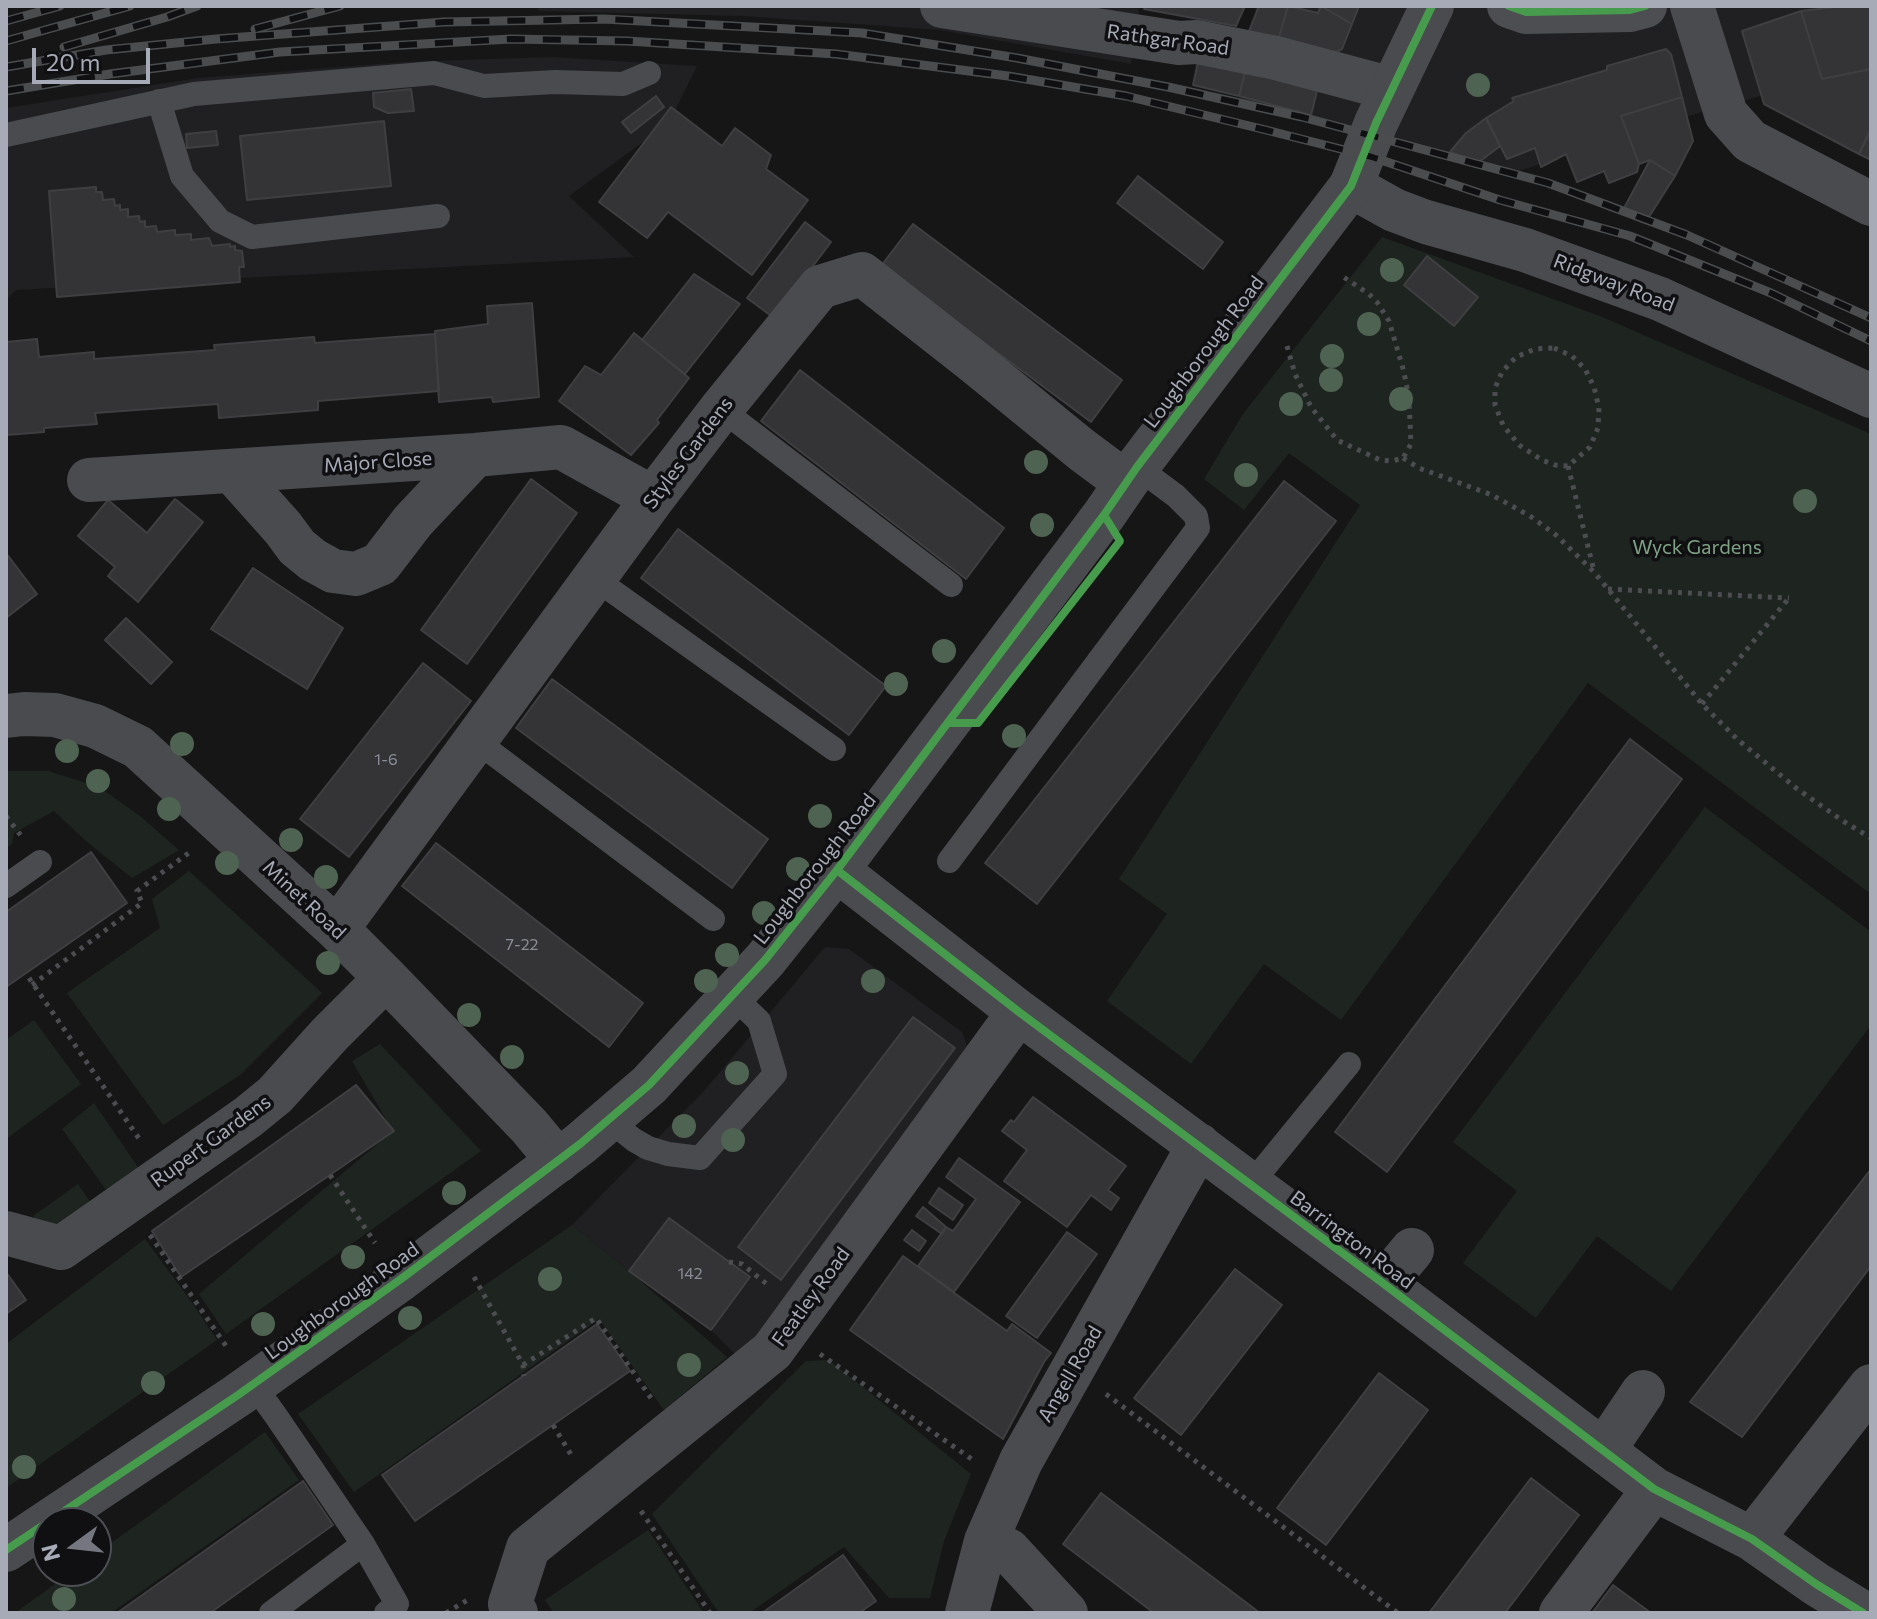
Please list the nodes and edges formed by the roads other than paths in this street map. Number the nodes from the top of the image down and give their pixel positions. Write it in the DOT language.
graph roads {
  1 [pos="942,6"];
  2 [pos="1432,6"];
  3 [pos="1509,6"];
  4 [pos="1645,6"];
  5 [pos="1692,6"];
  6 [pos="649,73"];
  7 [pos="1392,89"];
  8 [pos="159,101"];
  9 [pos="13,133"];
  10 [pos="1351,186"];
  11 [pos="1871,204"];
  12 [pos="438,216"];
  13 [pos="1871,396"];
  14 [pos="721,409"];
  15 [pos="475,455"];
  16 [pos="233,472"];
  17 [pos="1131,474"];
  18 [pos="89,480"];
  19 [pos="653,498"];
  20 [pos="594,578"];
  21 [pos="951,585"];
  22 [pos="6,716"];
  23 [pos="475,740"];
  24 [pos="834,749"];
  25 [pos="949,861"];
  26 [pos="40,862"];
  27 [pos="837,870"];
  28 [pos="6,886"];
  29 [pos="713,919"];
  30 [pos="337,929"];
  31 [pos="386,978"];
  32 [pos="732,995"];
  33 [pos="1019,1012"];
  34 [pos="1349,1064"];
  35 [pos="609,1120"];
  36 [pos="1199,1145"];
  37 [pos="558,1161"];
  38 [pos="1251,1184"];
  39 [pos="6,1233"];
  40 [pos="1412,1250"];
  41 [pos="1384,1284"];
  42 [pos="253,1384"];
  43 [pos="1871,1386"];
  44 [pos="1643,1392"];
  45 [pos="1604,1450"];
  46 [pos="1654,1489"];
  47 [pos="1752,1539"];
  48 [pos="986,1541"];
  49 [pos="363,1544"];
  50 [pos="6,1550"];
  51 [pos="271,1613"];
  52 [pos="386,1613"];
  53 [pos="516,1613"];
  54 [pos="967,1613"];
  55 [pos="1066,1613"];
  56 [pos="1561,1613"];
  57 [pos="1863,1613"];
  1 -- 7 [label="street, Rathgar Road"];
  2 -- 7 [label="street, Loughborough Road"];
  3 -- 4 [label="main road"];
  5 -- 11 [label="street"];
  6 -- 8 [label="lane"];
  7 -- 10 [label="street, Loughborough Road"];
  8 -- 9 [label="lane"];
  8 -- 12 [label="lane"];
  10 -- 13 [label="street, Ridgway Road"];
  10 -- 17 [label="street, Loughborough Road"];
  14 -- 17 [label="street, Styles Gardens"];
  14 -- 19 [label="street, Styles Gardens"];
  14 -- 21 [label="lane"];
  15 -- 16 [label="street, Major Close"];
  15 -- 16 [label="street"];
  15 -- 19 [label="street, Major Close"];
  16 -- 18 [label="street, Major Close"];
  17 -- 25 [label="lane"];
  17 -- 27 [label="street, Loughborough Road"];
  19 -- 20 [label="street, Styles Gardens"];
  20 -- 23 [label="street, Styles Gardens"];
  20 -- 24 [label="lane"];
  22 -- 30 [label="street, Minet Road"];
  23 -- 29 [label="lane"];
  23 -- 30 [label="street, Styles Gardens"];
  26 -- 28 [label="lane"];
  27 -- 32 [label="street, Loughborough Road"];
  27 -- 33 [label="street, Barrington Road"];
  30 -- 31 [label="street, Minet Road"];
  31 -- 37 [label="street, Minet Road"];
  31 -- 39 [label="street, Rupert Gardens"];
  32 -- 35 [label="street, Loughborough Road"];
  32 -- 35 [label="lane"];
  33 -- 36 [label="street, Barrington Road"];
  33 -- 53 [label="street, Featley Road"];
  34 -- 38 [label="lane"];
  35 -- 37 [label="street, Loughborough Road"];
  36 -- 38 [label="street, Barrington Road"];
  36 -- 48 [label="street, Angell Road"];
  37 -- 42 [label="street, Loughborough Road"];
  38 -- 41 [label="street, Barrington Road"];
  40 -- 41 [label="street"];
  41 -- 45 [label="street, Barrington Road"];
  42 -- 49 [label="lane"];
  42 -- 50 [label="street, Loughborough Road"];
  43 -- 47 [label="street"];
  44 -- 45 [label="street"];
  45 -- 46 [label="street, Barrington Road"];
  46 -- 47 [label="street, Barrington Road"];
  46 -- 56 [label="street"];
  47 -- 57 [label="street, Barrington Road"];
  48 -- 54 [label="street, Angell Road"];
  48 -- 55 [label="street"];
  49 -- 51 [label="lane"];
  49 -- 52 [label="lane"];
}
